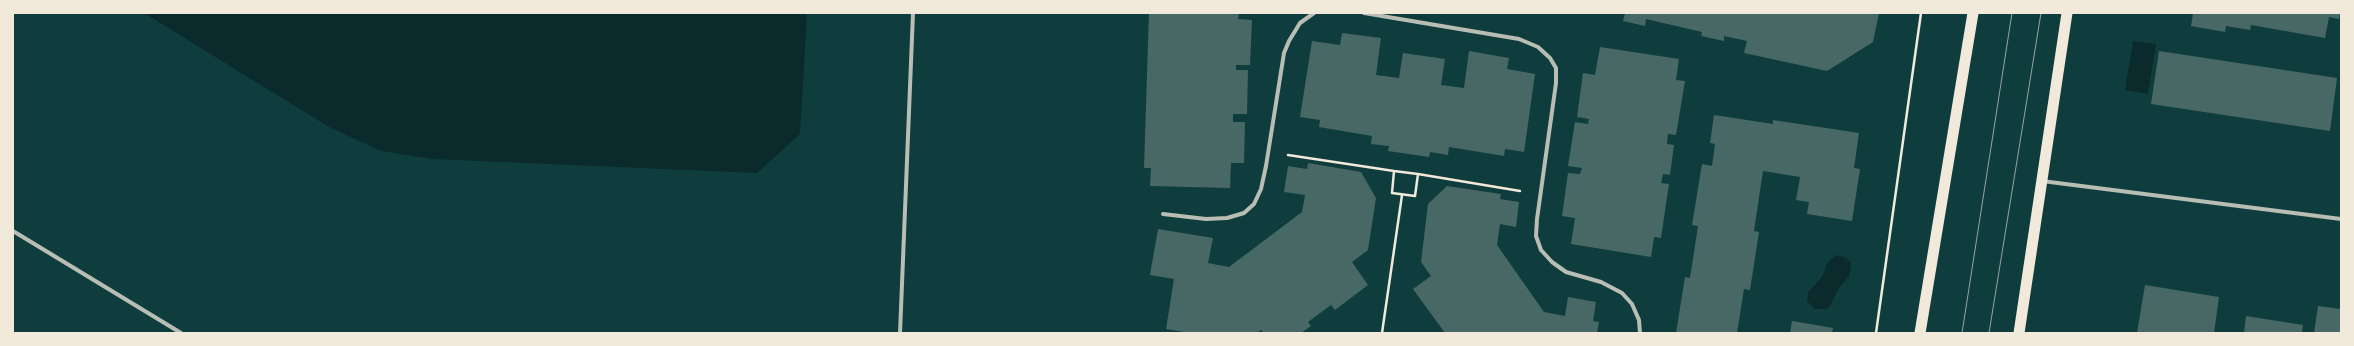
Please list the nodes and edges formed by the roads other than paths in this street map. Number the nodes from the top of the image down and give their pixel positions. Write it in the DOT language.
graph roads {
  1 [pos="913,13"];
  2 [pos="1314,13"];
  3 [pos="1364,13"];
  4 [pos="1973,13"];
  5 [pos="2067,13"];
  6 [pos="2042,181"];
  7 [pos="1163,214"];
  8 [pos="2341,218"];
  9 [pos="13,231"];
  10 [pos="181,333"];
  11 [pos="900,333"];
  12 [pos="1640,333"];
  13 [pos="1920,333"];
  14 [pos="2019,333"];
  1 -- 11 [label="street"];
  2 -- 7 [label="street"];
  3 -- 12 [label="street"];
  4 -- 13 [label="highway"];
  5 -- 6 [label="highway"];
  6 -- 8 [label="street"];
  6 -- 14 [label="highway"];
  9 -- 10 [label="street"];
}
